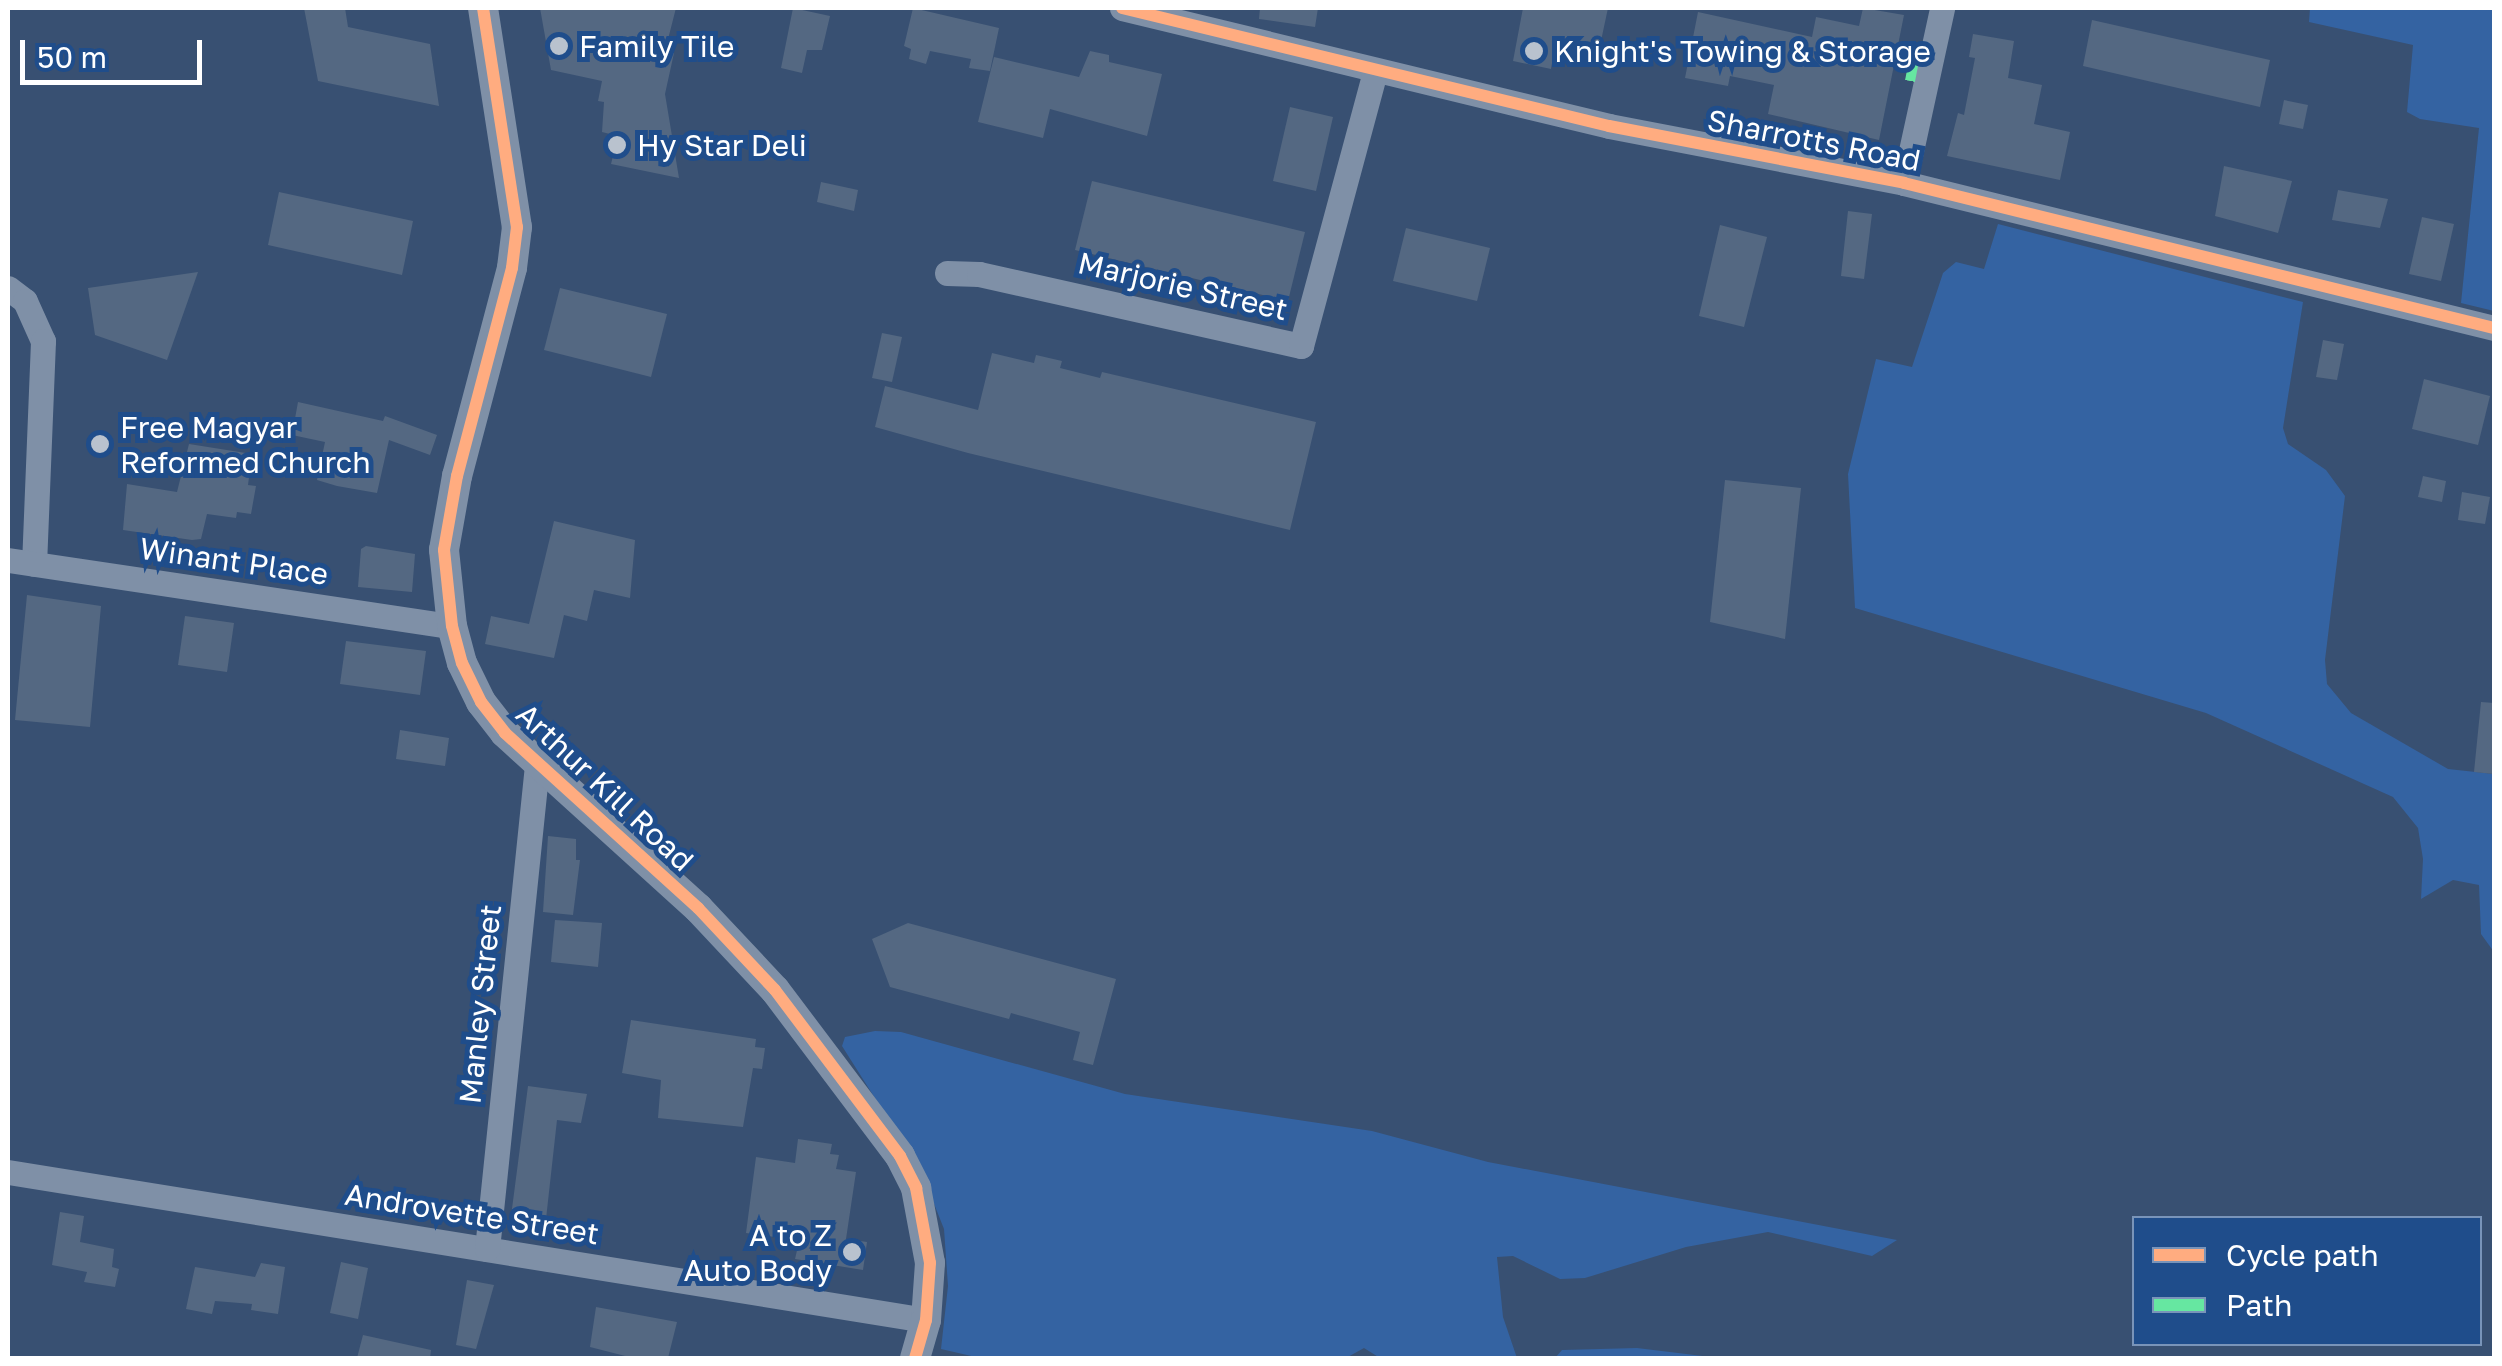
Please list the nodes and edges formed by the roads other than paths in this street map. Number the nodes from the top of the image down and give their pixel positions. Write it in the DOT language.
graph roads {
  1 [pos="483,8"];
  2 [pos="1122,8"];
  3 [pos="1942,8"];
  4 [pos="1375,71"];
  5 [pos="1904,183"];
  6 [pos="946,273"];
  7 [pos="8,288"];
  8 [pos="2494,328"];
  9 [pos="8,560"];
  10 [pos="34,564"];
  11 [pos="452,626"];
  12 [pos="537,766"];
  13 [pos="8,1172"];
  14 [pos="487,1249"];
  15 [pos="926,1320"];
  16 [pos="915,1358"];
  1 -- 11 [label="street, Arthur Kill Road"];
  2 -- 4 [label="street, Sharrotts Road"];
  3 -- 5 [label="street"];
  4 -- 5 [label="street, Sharrotts Road"];
  4 -- 6 [label="street, Marjorie Street"];
  5 -- 8 [label="street, Sharrotts Road"];
  7 -- 10 [label="street"];
  9 -- 10 [label="street, Winant Place"];
  10 -- 11 [label="street, Winant Place"];
  11 -- 12 [label="street, Arthur Kill Road"];
  12 -- 14 [label="street, Manley Street"];
  12 -- 15 [label="street, Arthur Kill Road"];
  13 -- 14 [label="street, Androvette Street"];
  14 -- 15 [label="street, Androvette Street"];
  15 -- 16 [label="street, Arthur Kill Road"];
}
